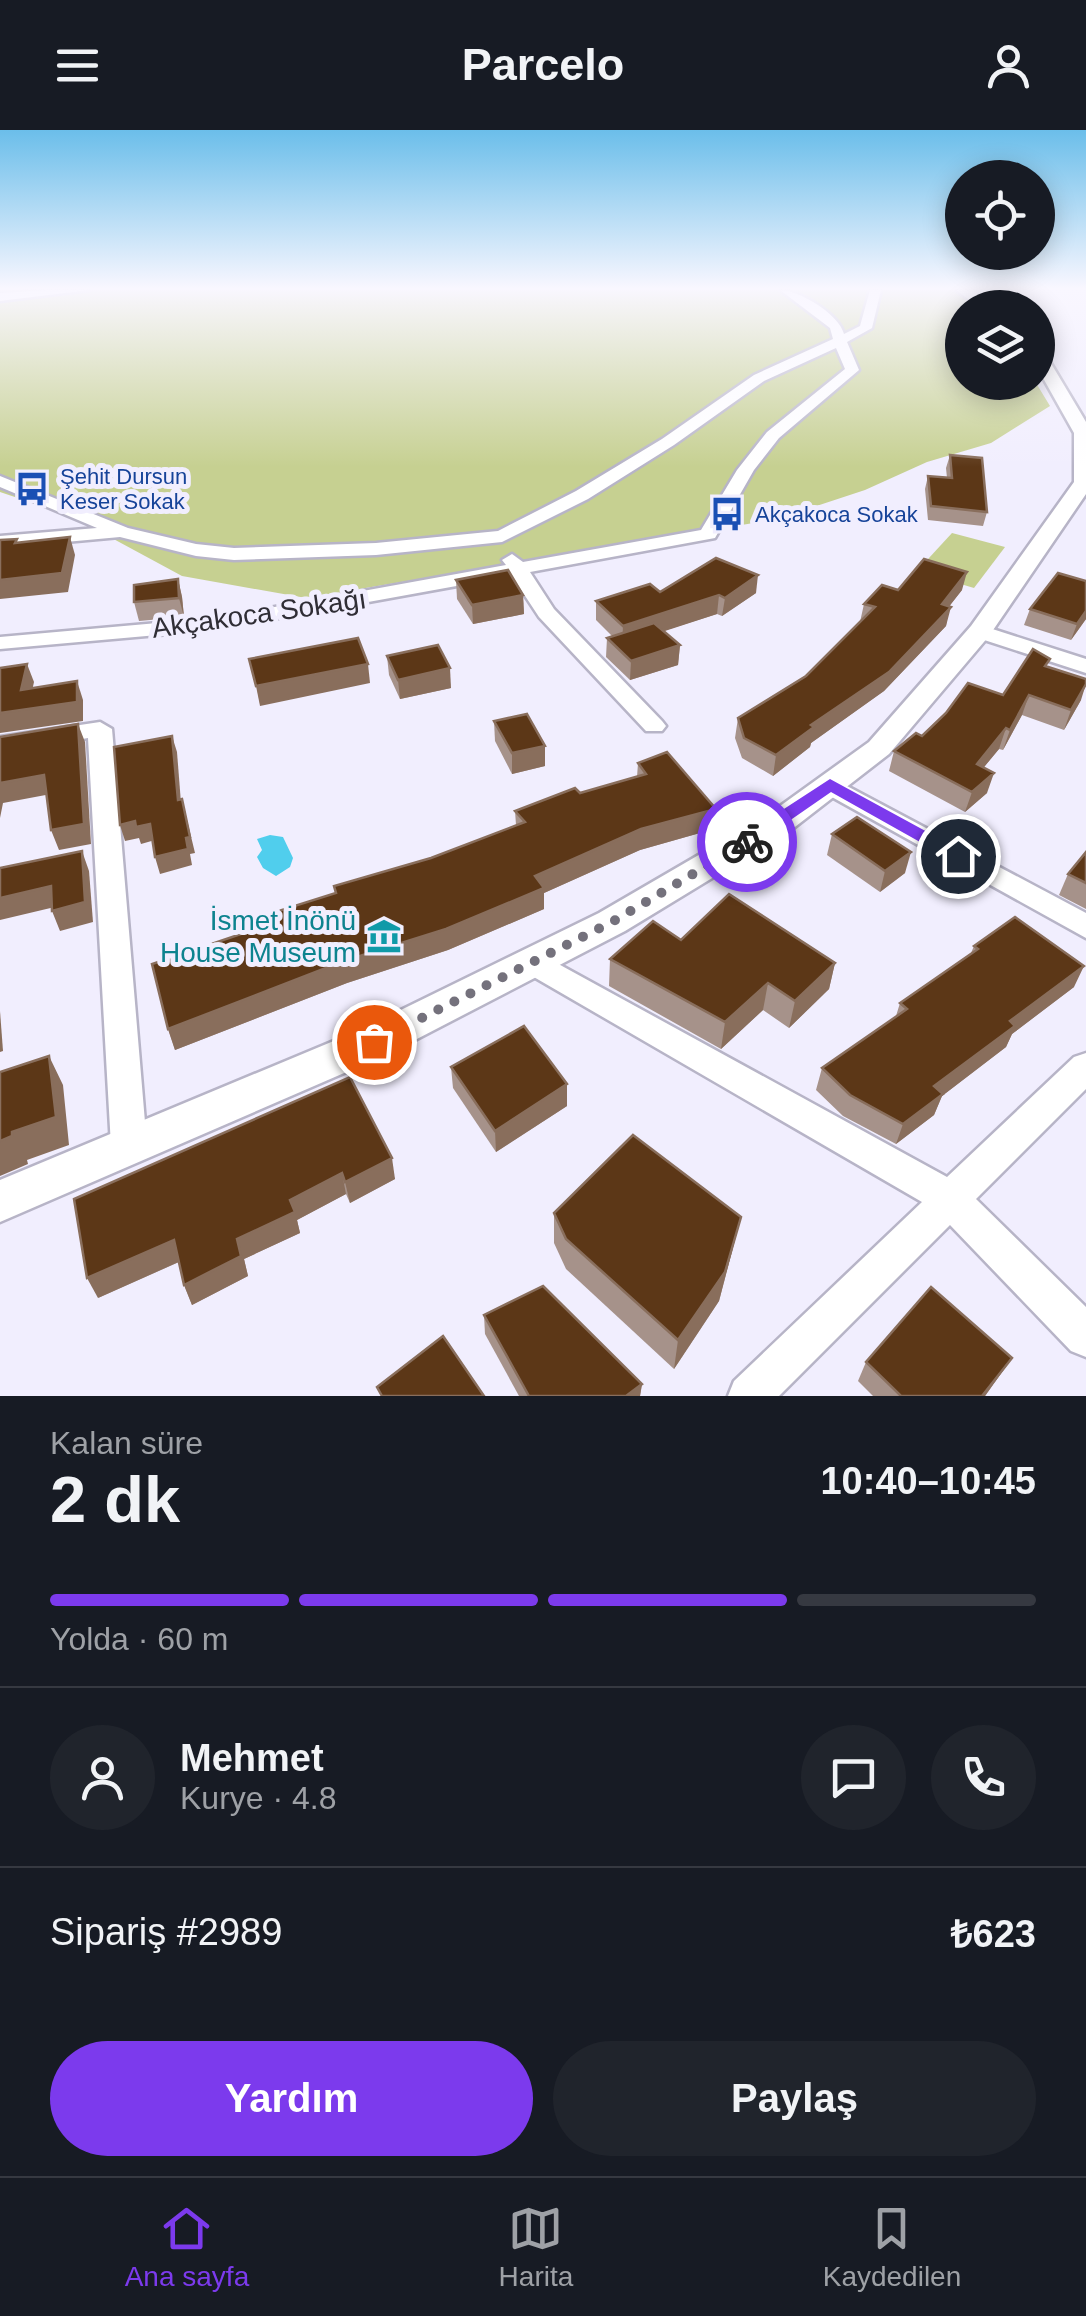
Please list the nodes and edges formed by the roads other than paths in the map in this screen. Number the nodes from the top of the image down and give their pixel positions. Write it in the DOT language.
graph roads {
  1 [pos="822,349"];
  2 [pos="843,349"];
  3 [pos="1055,384"];
  4 [pos="0,481"];
  5 [pos="30,492"];
  6 [pos="0,494"];
  7 [pos="122,532"];
  8 [pos="502,536"];
  9 [pos="0,542"];
  10 [pos="517,570"];
  11 [pos="980,630"];
  12 [pos="0,643"];
  13 [pos="1086,666"];
  14 [pos="654,726"];
  15 [pos="0,745"];
  16 [pos="830,785"];
  17 [pos="108,854"];
  18 [pos="72,861"];
  19 [pos="1086,927"];
  20 [pos="531,961"];
  21 [pos="1086,1067"];
  22 [pos="129,1146"];
  23 [pos="949,1198"];
  24 [pos="0,1202"];
  25 [pos="1086,1336"];
  26 [pos="749,1396"];
  1 -- 8 [label="street"];
  2 -- 10 [label="street, Akçakoca Sokağı"];
  3 -- 11 [label="street"];
  4 -- 5 [label="street"];
  5 -- 6 [label="street"];
  5 -- 7 [label="street"];
  7 -- 8 [label="street"];
  7 -- 9 [label="street"];
  8 -- 10 [label="street"];
  10 -- 12 [label="street, Akçakoca Sokağı"];
  10 -- 14 [label="street"];
  11 -- 13 [label="street"];
  11 -- 16 [label="street"];
  15 -- 17 [label="street"];
  16 -- 19 [label="street"];
  16 -- 20 [label="street"];
  17 -- 18 [label="street"];
  17 -- 22 [label="street"];
  20 -- 22 [label="street"];
  20 -- 23 [label="street"];
  21 -- 23 [label="street"];
  22 -- 24 [label="street"];
  23 -- 25 [label="street"];
  23 -- 26 [label="street"];
}
